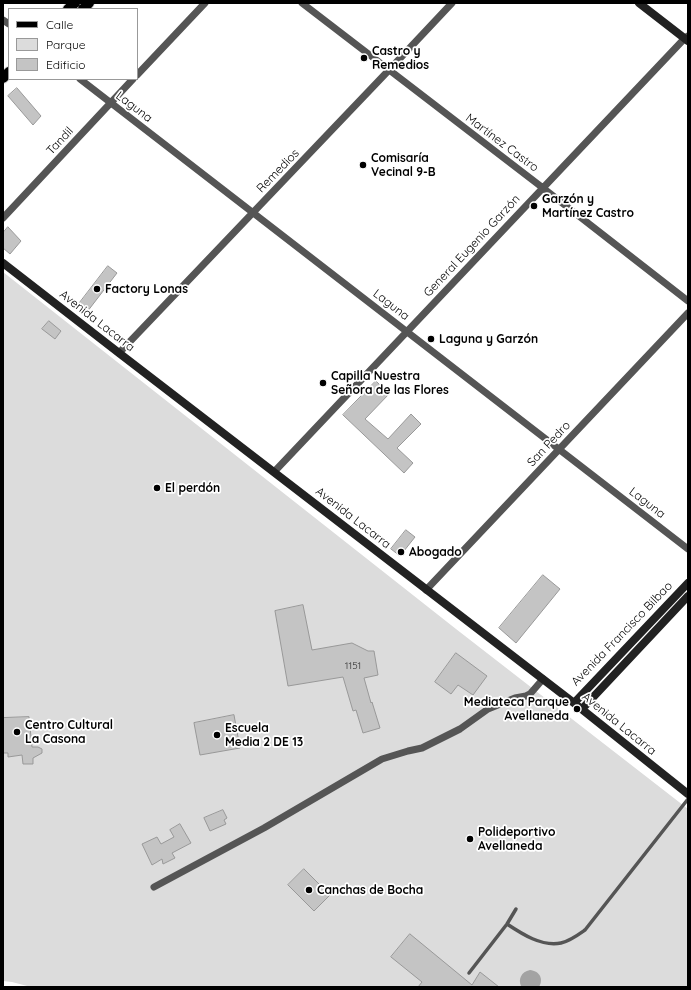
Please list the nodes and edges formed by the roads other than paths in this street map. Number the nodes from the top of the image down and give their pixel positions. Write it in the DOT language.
graph roads {
  1 [pos="205,3"];
  2 [pos="302,3"];
  3 [pos="452,3"];
  4 [pos="639,3"];
  5 [pos="687,38"];
  6 [pos="389,70"];
  7 [pos="138,74"];
  8 [pos="81,80"];
  9 [pos="132,80"];
  10 [pos="111,103"];
  11 [pos="542,188"];
  12 [pos="253,212"];
  13 [pos="3,218"];
  14 [pos="3,262"];
  15 [pos="688,301"];
  16 [pos="688,313"];
  17 [pos="406,331"];
  18 [pos="119,354"];
  19 [pos="559,450"];
  20 [pos="274,472"];
  21 [pos="688,549"];
  22 [pos="688,583"];
  23 [pos="426,590"];
  24 [pos="688,596"];
  25 [pos="543,679"];
  26 [pos="574,702"];
  27 [pos="582,709"];
  28 [pos="688,794"];
  29 [pos="688,799"];
  30 [pos="154,887"];
  31 [pos="516,909"];
  32 [pos="507,924"];
  33 [pos="470,973"];
  1 -- 7 [label="street"];
  2 -- 6 [label="street, Martínez Castro"];
  3 -- 6 [label="street, Remedios"];
  4 -- 5 [label="street"];
  5 -- 11 [label="street, General Eugenio Garzón"];
  6 -- 11 [label="street, Martínez Castro"];
  6 -- 12 [label="street, Remedios"];
  8 -- 10 [label="street, Laguna"];
  9 -- 10 [label="street, Tandil"];
  10 -- 12 [label="street, Laguna"];
  10 -- 13 [label="street, Tandil"];
  11 -- 15 [label="street, Martínez Castro"];
  11 -- 17 [label="street, General Eugenio Garzón"];
  12 -- 17 [label="street, Laguna"];
  12 -- 18 [label="street, Remedios"];
  14 -- 18 [label="street, Avenida Lacarra"];
  16 -- 19 [label="street, San Pedro"];
  17 -- 19 [label="street, Laguna"];
  17 -- 20 [label="street, General Eugenio Garzón"];
  18 -- 20 [label="street, Avenida Lacarra"];
  19 -- 21 [label="street, Laguna"];
  19 -- 23 [label="street, San Pedro"];
  20 -- 23 [label="street, Avenida Lacarra"];
  22 -- 26 [label="street, Avenida Francisco Bilbao"];
  23 -- 25 [label="street, Avenida Lacarra"];
  24 -- 27 [label="street, Avenida Francisco Bilbao"];
  25 -- 26 [label="street, Avenida Lacarra"];
  25 -- 30 [label="street"];
  26 -- 27 [label="street, Avenida Lacarra"];
  27 -- 28 [label="street, Avenida Lacarra"];
  29 -- 32 [label="lane"];
  31 -- 32 [label="lane"];
  32 -- 33 [label="lane"];
}
